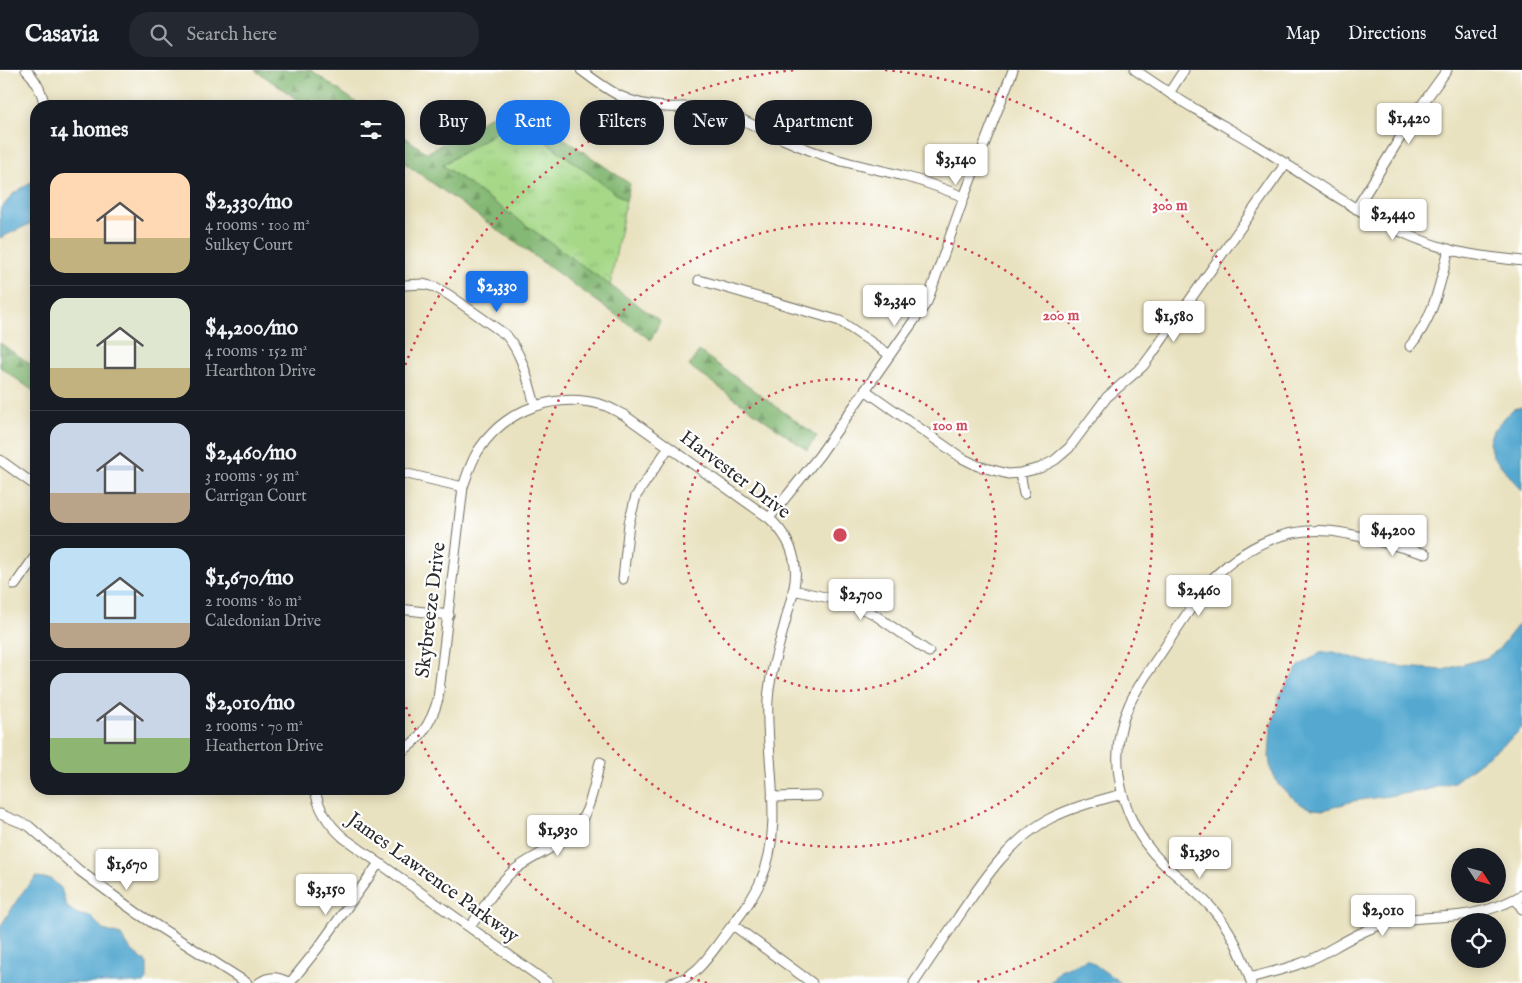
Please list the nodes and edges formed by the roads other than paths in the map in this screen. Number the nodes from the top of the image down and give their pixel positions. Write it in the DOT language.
graph roads {
  1 [pos="26,70"];
  2 [pos="581,70"];
  3 [pos="1013,70"];
  4 [pos="1135,70"];
  5 [pos="1184,70"];
  6 [pos="1447,70"];
  7 [pos="1169,93"];
  8 [pos="43,100"];
  9 [pos="1286,163"];
  10 [pos="964,197"];
  11 [pos="1356,209"];
  12 [pos="1450,249"];
  13 [pos="1522,261"];
  14 [pos="699,280"];
  15 [pos="405,284"];
  16 [pos="1410,346"];
  17 [pos="890,355"];
  18 [pos="865,390"];
  19 [pos="535,405"];
  20 [pos="669,447"];
  21 [pos="0,460"];
  22 [pos="405,473"];
  23 [pos="1020,474"];
  24 [pos="30,482"];
  25 [pos="463,487"];
  26 [pos="1024,494"];
  27 [pos="769,518"];
  28 [pos="1426,554"];
  29 [pos="30,564"];
  30 [pos="623,580"];
  31 [pos="15,585"];
  32 [pos="793,590"];
  33 [pos="405,610"];
  34 [pos="448,615"];
  35 [pos="929,652"];
  36 [pos="405,748"];
  37 [pos="600,762"];
  38 [pos="1122,794"];
  39 [pos="316,795"];
  40 [pos="817,796"];
  41 [pos="772,797"];
  42 [pos="0,814"];
  43 [pos="379,862"];
  44 [pos="1519,897"];
  45 [pos="1522,909"];
  46 [pos="733,925"];
  47 [pos="470,927"];
  48 [pos="1250,981"];
  49 [pos="247,983"];
  50 [pos="259,983"];
  51 [pos="290,983"];
  52 [pos="548,983"];
  53 [pos="671,983"];
  54 [pos="812,983"];
  55 [pos="914,983"];
  1 -- 8 [label="street"];
  2 -- 10 [label="street"];
  3 -- 10 [label="street"];
  4 -- 7 [label="street"];
  5 -- 7 [label="street"];
  6 -- 11 [label="street"];
  7 -- 9 [label="street"];
  9 -- 11 [label="street"];
  9 -- 23 [label="street"];
  10 -- 17 [label="street"];
  11 -- 12 [label="street"];
  12 -- 13 [label="street"];
  12 -- 16 [label="street"];
  14 -- 17 [label="street"];
  15 -- 19 [label="street"];
  17 -- 18 [label="street"];
  18 -- 23 [label="street"];
  18 -- 27 [label="street"];
  19 -- 20 [label="street, Harvester Drive"];
  19 -- 25 [label="street, Harvester Drive"];
  20 -- 27 [label="street, Harvester Drive"];
  20 -- 30 [label="street"];
  21 -- 24 [label="street"];
  22 -- 25 [label="street"];
  23 -- 26 [label="street"];
  25 -- 34 [label="street, Skybreeze Drive"];
  27 -- 32 [label="street, Harvester Drive"];
  28 -- 38 [label="street"];
  29 -- 31 [label="street"];
  32 -- 35 [label="street"];
  32 -- 41 [label="street, Harvester Drive"];
  33 -- 34 [label="street"];
  34 -- 36 [label="street, Skybreeze Drive"];
  37 -- 47 [label="street"];
  38 -- 48 [label="street"];
  38 -- 55 [label="street"];
  39 -- 43 [label="street, James Lawrence Parkway"];
  40 -- 41 [label="street"];
  41 -- 46 [label="street, Harvester Drive"];
  42 -- 49 [label="street"];
  43 -- 47 [label="street, James Lawrence Parkway"];
  43 -- 51 [label="street"];
  44 -- 45 [label="street"];
  44 -- 48 [label="street"];
  46 -- 53 [label="street"];
  46 -- 54 [label="street"];
  47 -- 52 [label="street, James Lawrence Parkway"];
  50 -- 51 [label="street"];
}
